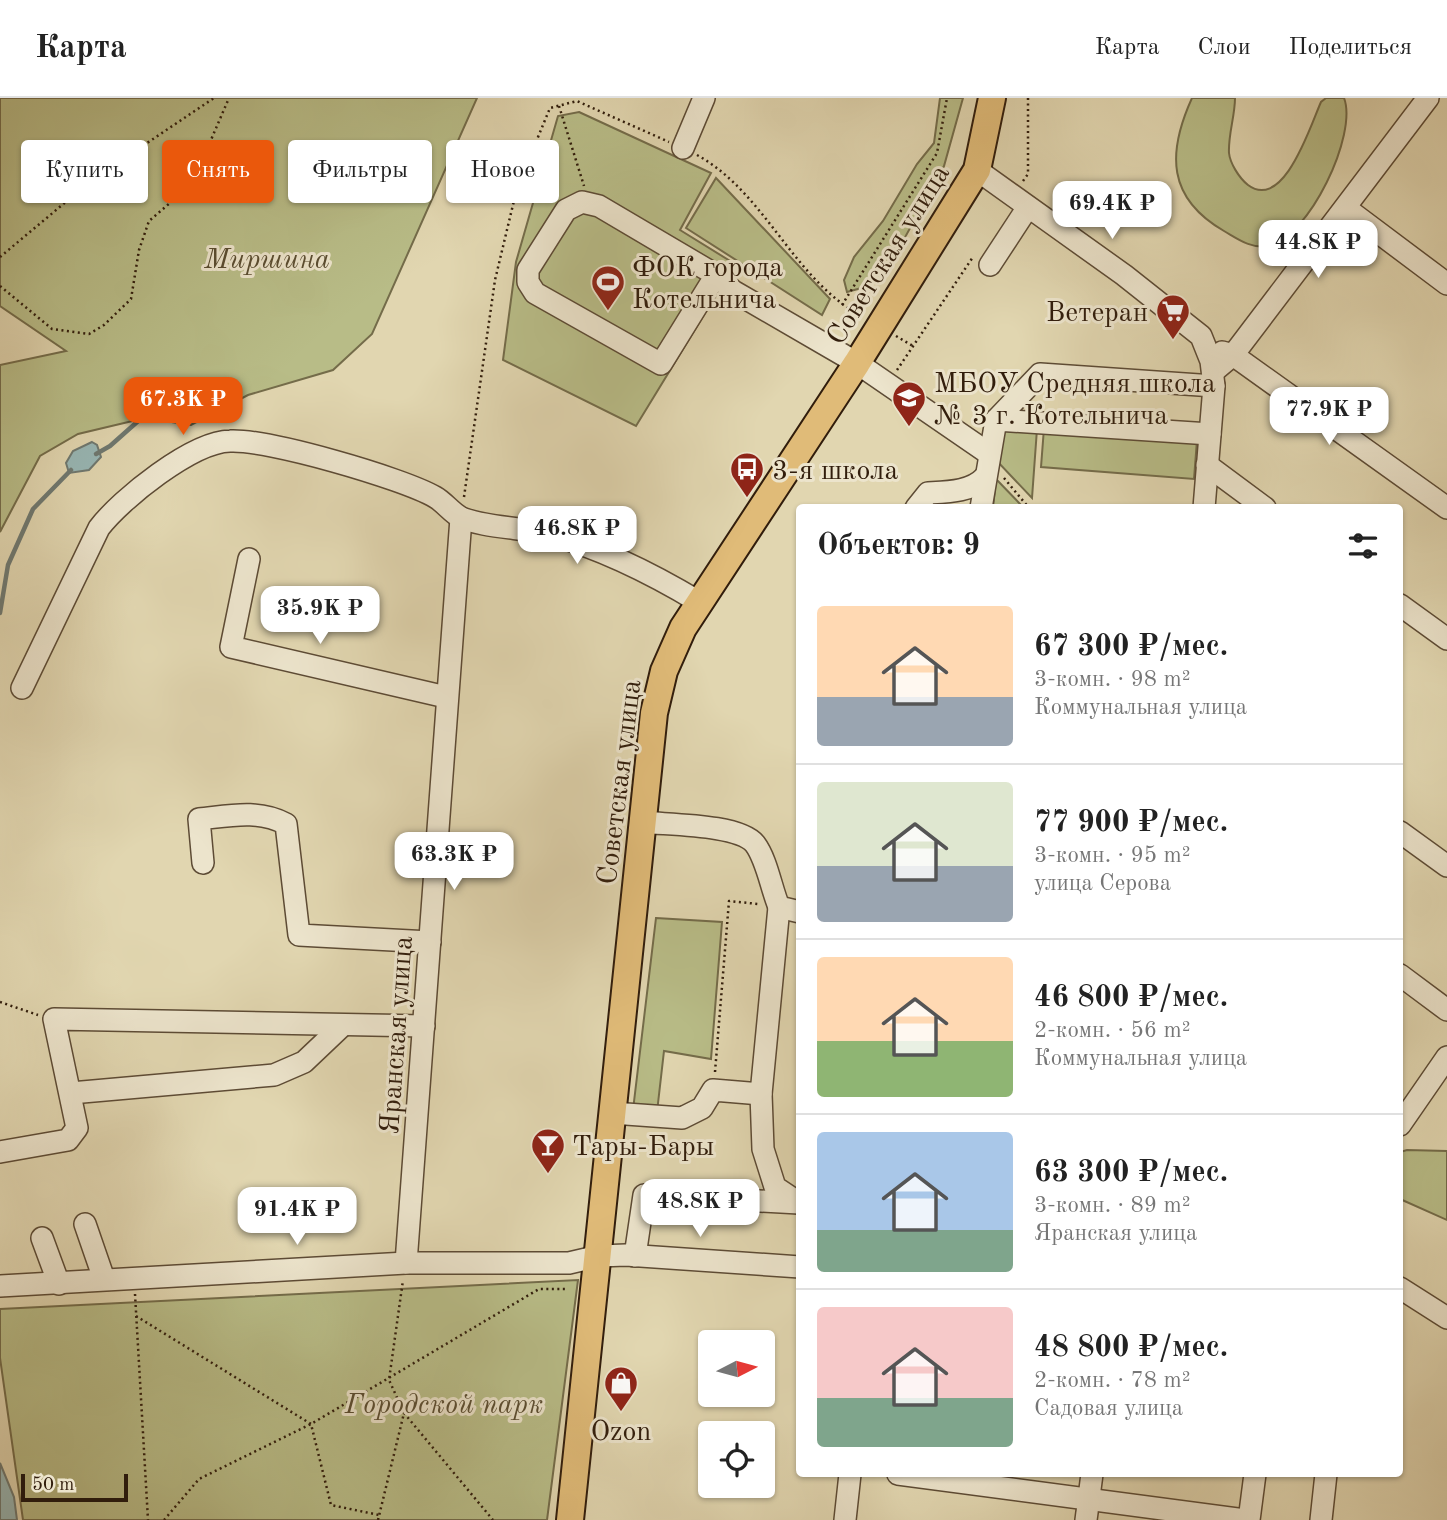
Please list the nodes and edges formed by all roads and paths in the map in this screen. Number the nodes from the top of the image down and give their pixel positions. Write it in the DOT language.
graph roads {
  1 [pos="214,98"];
  2 [pos="229,98"];
  3 [pos="704,98"];
  4 [pos="947,98"];
  5 [pos="992,98"];
  6 [pos="1028,98"];
  7 [pos="576,99"];
  8 [pos="1427,99"];
  9 [pos="559,106"];
  10 [pos="683,148"];
  11 [pos="977,170"];
  12 [pos="1021,202"];
  13 [pos="589,203"];
  14 [pos="1347,209"];
  15 [pos="0,257"];
  16 [pos="983,260"];
  17 [pos="716,275"];
  18 [pos="1447,284"];
  19 [pos="0,286"];
  20 [pos="842,306"];
  21 [pos="879,326"];
  22 [pos="913,346"];
  23 [pos="1207,349"];
  24 [pos="1233,355"];
  25 [pos="857,363"];
  26 [pos="1214,379"];
  27 [pos="889,384"];
  28 [pos="996,419"];
  29 [pos="1210,434"];
  30 [pos="987,463"];
  31 [pos="1207,465"];
  32 [pos="919,504"];
  33 [pos="982,504"];
  34 [pos="1025,504"];
  35 [pos="1204,504"];
  36 [pos="1260,504"];
  37 [pos="1447,508"];
  38 [pos="461,517"];
  39 [pos="248,559"];
  40 [pos="699,602"];
  41 [pos="1403,607"];
  42 [pos="1447,639"];
  43 [pos="22,688"];
  44 [pos="446,697"];
  45 [pos="642,822"];
  46 [pos="1403,834"];
  47 [pos="203,863"];
  48 [pos="1447,866"];
  49 [pos="779,906"];
  50 [pos="796,911"];
  51 [pos="430,942"];
  52 [pos="1403,977"];
  53 [pos="0,1002"];
  54 [pos="1447,1010"];
  55 [pos="54,1019"];
  56 [pos="343,1026"];
  57 [pos="424,1026"];
  58 [pos="1447,1057"];
  59 [pos="713,1090"];
  60 [pos="71,1093"];
  61 [pos="761,1094"];
  62 [pos="612,1113"];
  63 [pos="1403,1116"];
  64 [pos="0,1152"];
  65 [pos="796,1201"];
  66 [pos="796,1203"];
  67 [pos="85,1224"];
  68 [pos="42,1238"];
  69 [pos="599,1256"];
  70 [pos="635,1256"];
  71 [pos="406,1263"];
  72 [pos="796,1267"];
  73 [pos="104,1279"];
  74 [pos="59,1284"];
  75 [pos="0,1286"];
  76 [pos="567,1289"];
  77 [pos="1403,1289"];
  78 [pos="135,1291"];
  79 [pos="136,1316"];
  80 [pos="1447,1318"];
  81 [pos="389,1380"];
  82 [pos="404,1413"];
  83 [pos="311,1424"];
  84 [pos="850,1477"];
  85 [pos="914,1477"];
  86 [pos="1092,1477"];
  87 [pos="1254,1477"];
  88 [pos="1325,1477"];
  89 [pos="1087,1510"];
  90 [pos="379,1515"];
  91 [pos="148,1520"];
  92 [pos="164,1520"];
  93 [pos="379,1520"];
  94 [pos="493,1520"];
  95 [pos="570,1520"];
  96 [pos="845,1520"];
  97 [pos="1247,1520"];
  98 [pos="1321,1520"];
  1 -- 15 [label="path"];
  2 -- 19 [label="path"];
  3 -- 10 [label="street"];
  4 -- 20 [label="path"];
  5 -- 11 [label="main road, Советская улица"];
  6 -- 12 [label="path"];
  7 -- 9 [label="path"];
  7 -- 10 [label="path"];
  8 -- 14 [label="street"];
  9 -- 13 [label="path"];
  9 -- 38 [label="path"];
  10 -- 20 [label="path"];
  11 -- 12 [label="street"];
  11 -- 21 [label="main road, Советская улица"];
  12 -- 16 [label="street"];
  12 -- 23 [label="street"];
  13 -- 17 [label="street"];
  13 -- 17 [label="street"];
  14 -- 18 [label="street"];
  14 -- 24 [label="street"];
  16 -- 22 [label="path"];
  17 -- 25 [label="street"];
  20 -- 21 [label="path"];
  21 -- 22 [label="path"];
  21 -- 25 [label="main road, Советская улица"];
  22 -- 27 [label="path"];
  23 -- 24 [label="street"];
  23 -- 26 [label="street"];
  24 -- 26 [label="street"];
  24 -- 37 [label="street"];
  25 -- 27 [label="street"];
  25 -- 40 [label="main road, Советская улица"];
  26 -- 28 [label="street"];
  26 -- 29 [label="street"];
  27 -- 30 [label="street"];
  28 -- 29 [label="street"];
  28 -- 30 [label="street"];
  29 -- 31 [label="street"];
  30 -- 32 [label="street"];
  30 -- 33 [label="street"];
  30 -- 34 [label="path"];
  31 -- 35 [label="street"];
  31 -- 36 [label="street"];
  38 -- 40 [label="street"];
  38 -- 43 [label="street"];
  38 -- 44 [label="street, Яранская улица"];
  39 -- 44 [label="street"];
  40 -- 45 [label="main road, Советская улица"];
  41 -- 42 [label="street"];
  44 -- 51 [label="street, Яранская улица"];
  45 -- 49 [label="street"];
  45 -- 62 [label="main road, Советская улица"];
  46 -- 48 [label="street"];
  47 -- 51 [label="street"];
  49 -- 50 [label="street"];
  49 -- 59 [label="path"];
  49 -- 61 [label="street"];
  51 -- 57 [label="street, Яранская улица"];
  52 -- 54 [label="street"];
  53 -- 55 [label="path"];
  55 -- 56 [label="street"];
  55 -- 60 [label="street"];
  56 -- 57 [label="street"];
  56 -- 60 [label="street"];
  57 -- 71 [label="street, Яранская улица"];
  58 -- 63 [label="street"];
  59 -- 61 [label="street"];
  59 -- 62 [label="street"];
  60 -- 64 [label="street"];
  61 -- 65 [label="street"];
  62 -- 69 [label="main road, Советская улица"];
  66 -- 70 [label="street"];
  67 -- 73 [label="street"];
  68 -- 74 [label="street"];
  69 -- 70 [label="street"];
  69 -- 71 [label="street"];
  69 -- 95 [label="main road, Советская улица"];
  70 -- 72 [label="street"];
  71 -- 73 [label="street"];
  71 -- 81 [label="path"];
  73 -- 74 [label="street"];
  74 -- 75 [label="street"];
  76 -- 81 [label="path"];
  77 -- 80 [label="street"];
  78 -- 79 [label="path"];
  79 -- 83 [label="path"];
  79 -- 91 [label="path"];
  81 -- 82 [label="path"];
  81 -- 83 [label="path"];
  82 -- 90 [label="path"];
  82 -- 94 [label="path"];
  83 -- 90 [label="path"];
  83 -- 92 [label="path"];
  84 -- 96 [label="street"];
  85 -- 89 [label="street"];
  86 -- 89 [label="street"];
  87 -- 97 [label="street"];
  88 -- 98 [label="street"];
  89 -- 97 [label="street"];
  90 -- 93 [label="path"];
}
